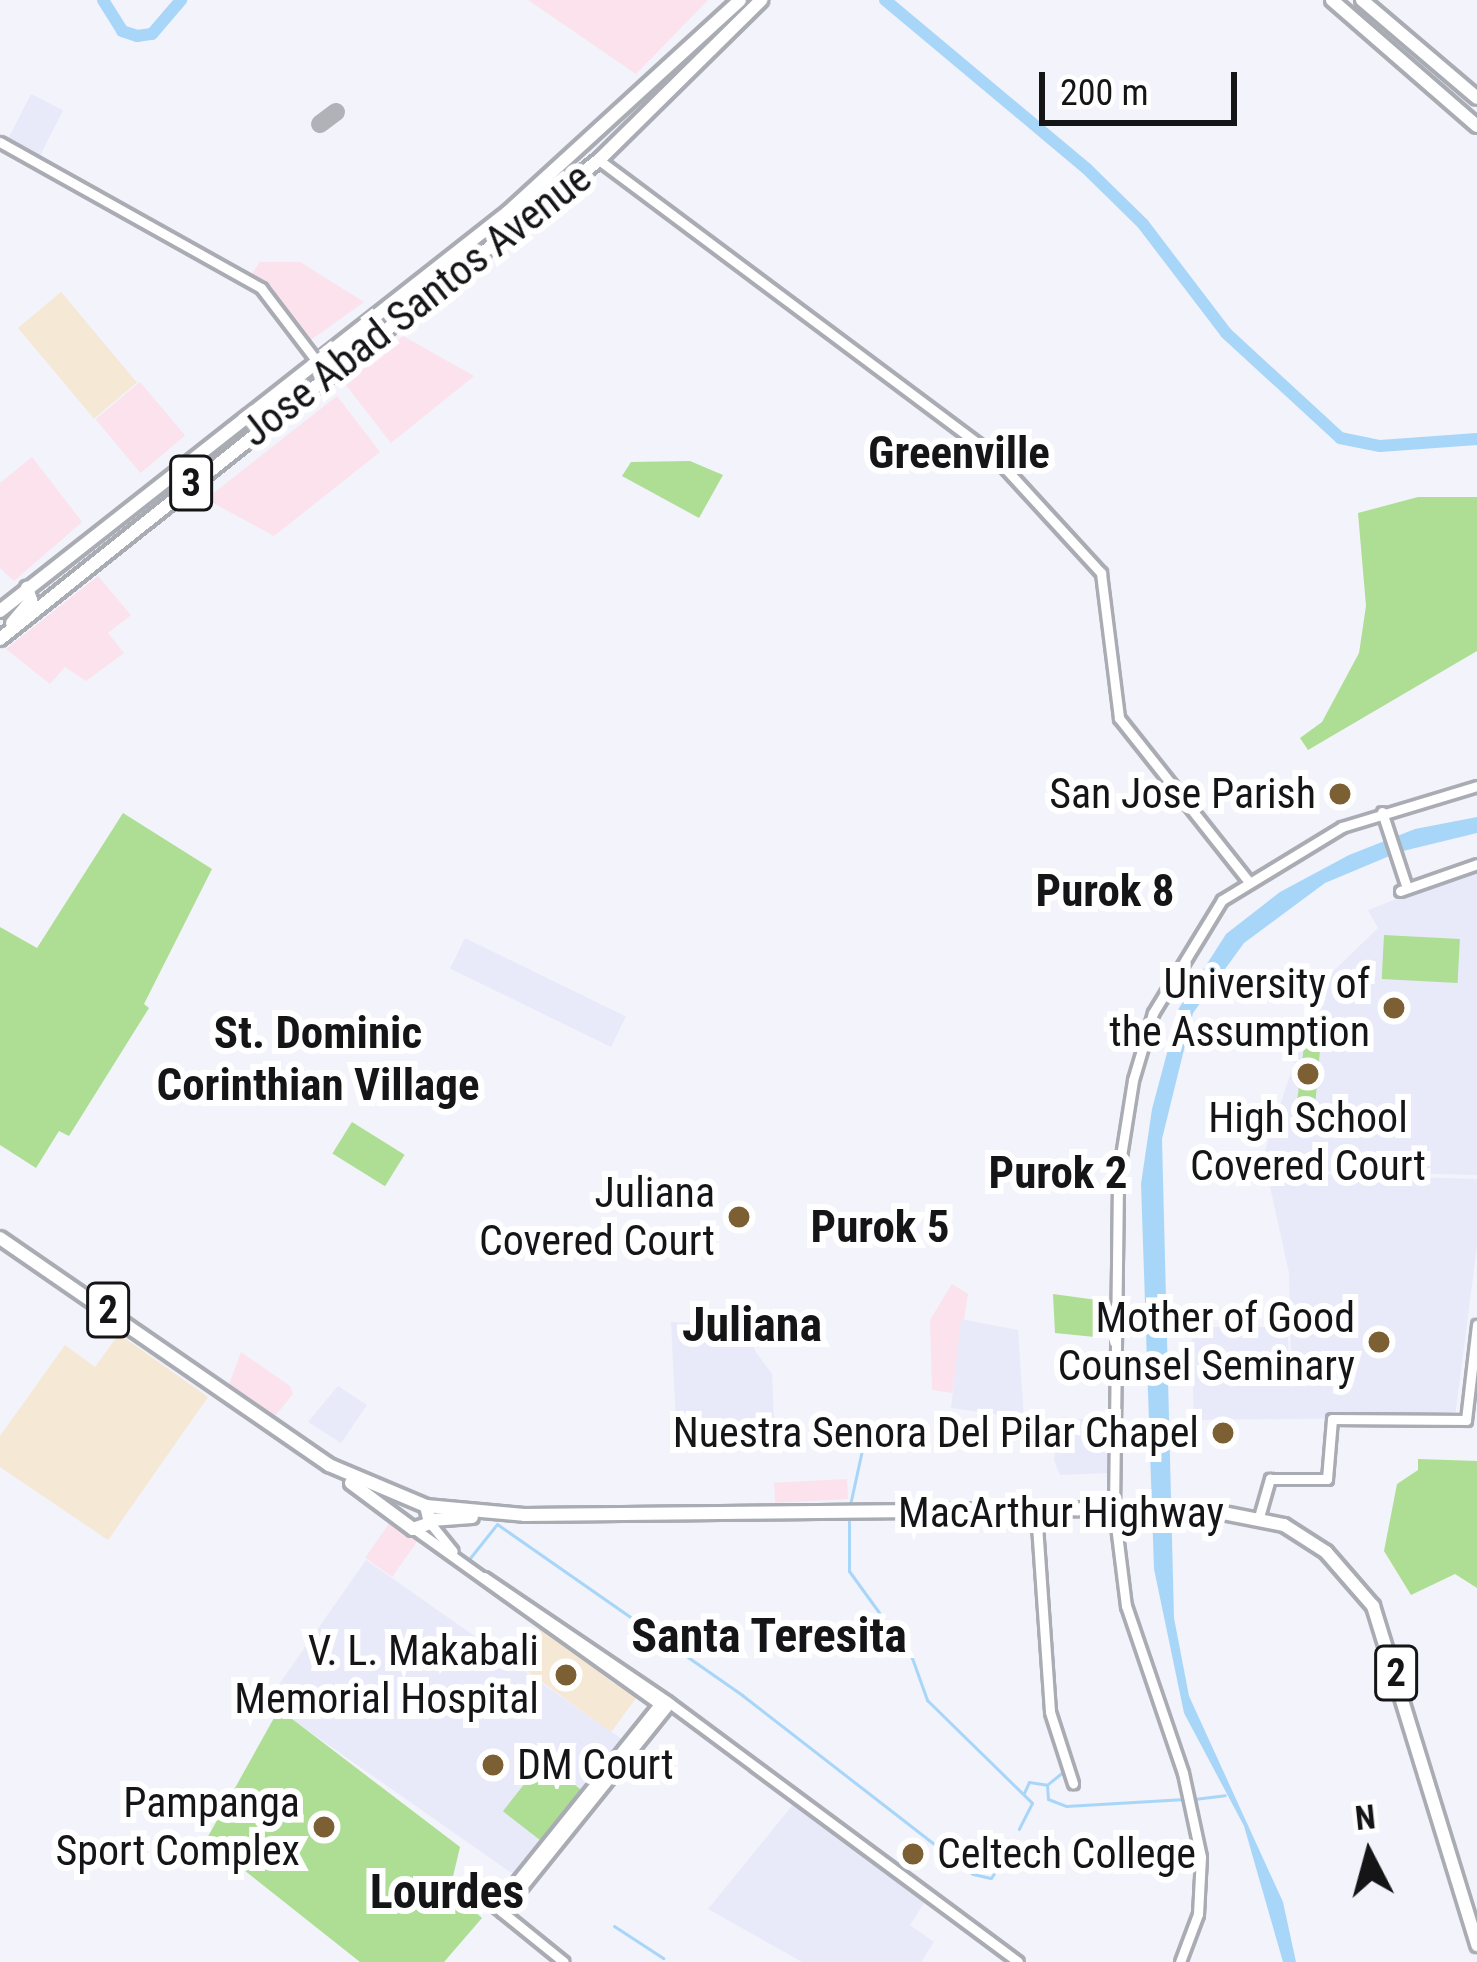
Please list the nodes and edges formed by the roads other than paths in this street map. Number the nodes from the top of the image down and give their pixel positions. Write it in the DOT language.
graph roads {
  1 [pos="740,0"];
  2 [pos="760,0"];
  3 [pos="1332,0"];
  4 [pos="1362,0"];
  5 [pos="658,79"];
  6 [pos="672,92"];
  7 [pos="638,97"];
  8 [pos="1477,98"];
  9 [pos="652,112"];
  10 [pos="1477,126"];
  11 [pos="0,142"];
  12 [pos="599,160"];
  13 [pos="389,309"];
  14 [pos="401,319"];
  15 [pos="375,320"];
  16 [pos="386,331"];
  17 [pos="319,364"];
  18 [pos="57,564"];
  19 [pos="27,588"];
  20 [pos="52,596"];
  21 [pos="0,611"];
  22 [pos="5,634"];
  23 [pos="1477,786"];
  24 [pos="1382,812"];
  25 [pos="1477,864"];
  26 [pos="1248,881"];
  27 [pos="0,1241"];
  28 [pos="1477,1325"];
  29 [pos="338,1470"];
  30 [pos="1114,1510"];
  31 [pos="1036,1511"];
  32 [pos="421,1517"];
  33 [pos="1259,1517"];
  34 [pos="664,1704"];
  35 [pos="1073,1783"];
  36 [pos="1477,1945"];
  37 [pos="1011,1959"];
  38 [pos="564,1962"];
  39 [pos="1180,1962"];
  1 -- 5 [label="highway, Jose Abad Santos Avenue / 3"];
  2 -- 6 [label="highway, Jose Abad Santos Avenue / 3"];
  3 -- 10 [label="highway"];
  4 -- 8 [label="highway"];
  5 -- 6 [label="highway"];
  5 -- 7 [label="highway, Jose Abad Santos Avenue / 3"];
  6 -- 9 [label="highway, Jose Abad Santos Avenue / 3"];
  7 -- 9 [label="highway"];
  7 -- 13 [label="highway, Jose Abad Santos Avenue / 3"];
  9 -- 12 [label="highway, Jose Abad Santos Avenue / 3"];
  11 -- 17 [label="main road"];
  12 -- 14 [label="highway, Jose Abad Santos Avenue / 3"];
  12 -- 26 [label="main road"];
  13 -- 14 [label="highway"];
  13 -- 15 [label="highway, Jose Abad Santos Avenue / 3"];
  14 -- 16 [label="highway, Jose Abad Santos Avenue / 3"];
  15 -- 16 [label="highway"];
  15 -- 17 [label="highway, Jose Abad Santos Avenue / 3"];
  16 -- 20 [label="highway, Jose Abad Santos Avenue / 3"];
  17 -- 18 [label="highway, Jose Abad Santos Avenue / 3"];
  18 -- 19 [label="highway, Jose Abad Santos Avenue / 3"];
  18 -- 20 [label="highway"];
  19 -- 21 [label="highway, Jose Abad Santos Avenue / 3"];
  19 -- 22 [label="highway"];
  20 -- 22 [label="highway, Jose Abad Santos Avenue / 3"];
  23 -- 24 [label="main road"];
  24 -- 25 [label="main road"];
  24 -- 26 [label="main road"];
  26 -- 30 [label="main road"];
  27 -- 29 [label="highway, MacArthur Highway / 2"];
  28 -- 33 [label="main road"];
  29 -- 32 [label="highway, MacArthur Highway / 2"];
  29 -- 32 [label="highway, MacArthur Highway / 2"];
  30 -- 31 [label="highway, MacArthur Highway / 2"];
  30 -- 33 [label="highway, MacArthur Highway / 2"];
  30 -- 39 [label="main road"];
  31 -- 32 [label="highway, MacArthur Highway / 2"];
  31 -- 35 [label="main road"];
  32 -- 34 [label="main road"];
  33 -- 36 [label="highway, MacArthur Highway / 2"];
  34 -- 37 [label="main road"];
  34 -- 38 [label="main road"];
}
